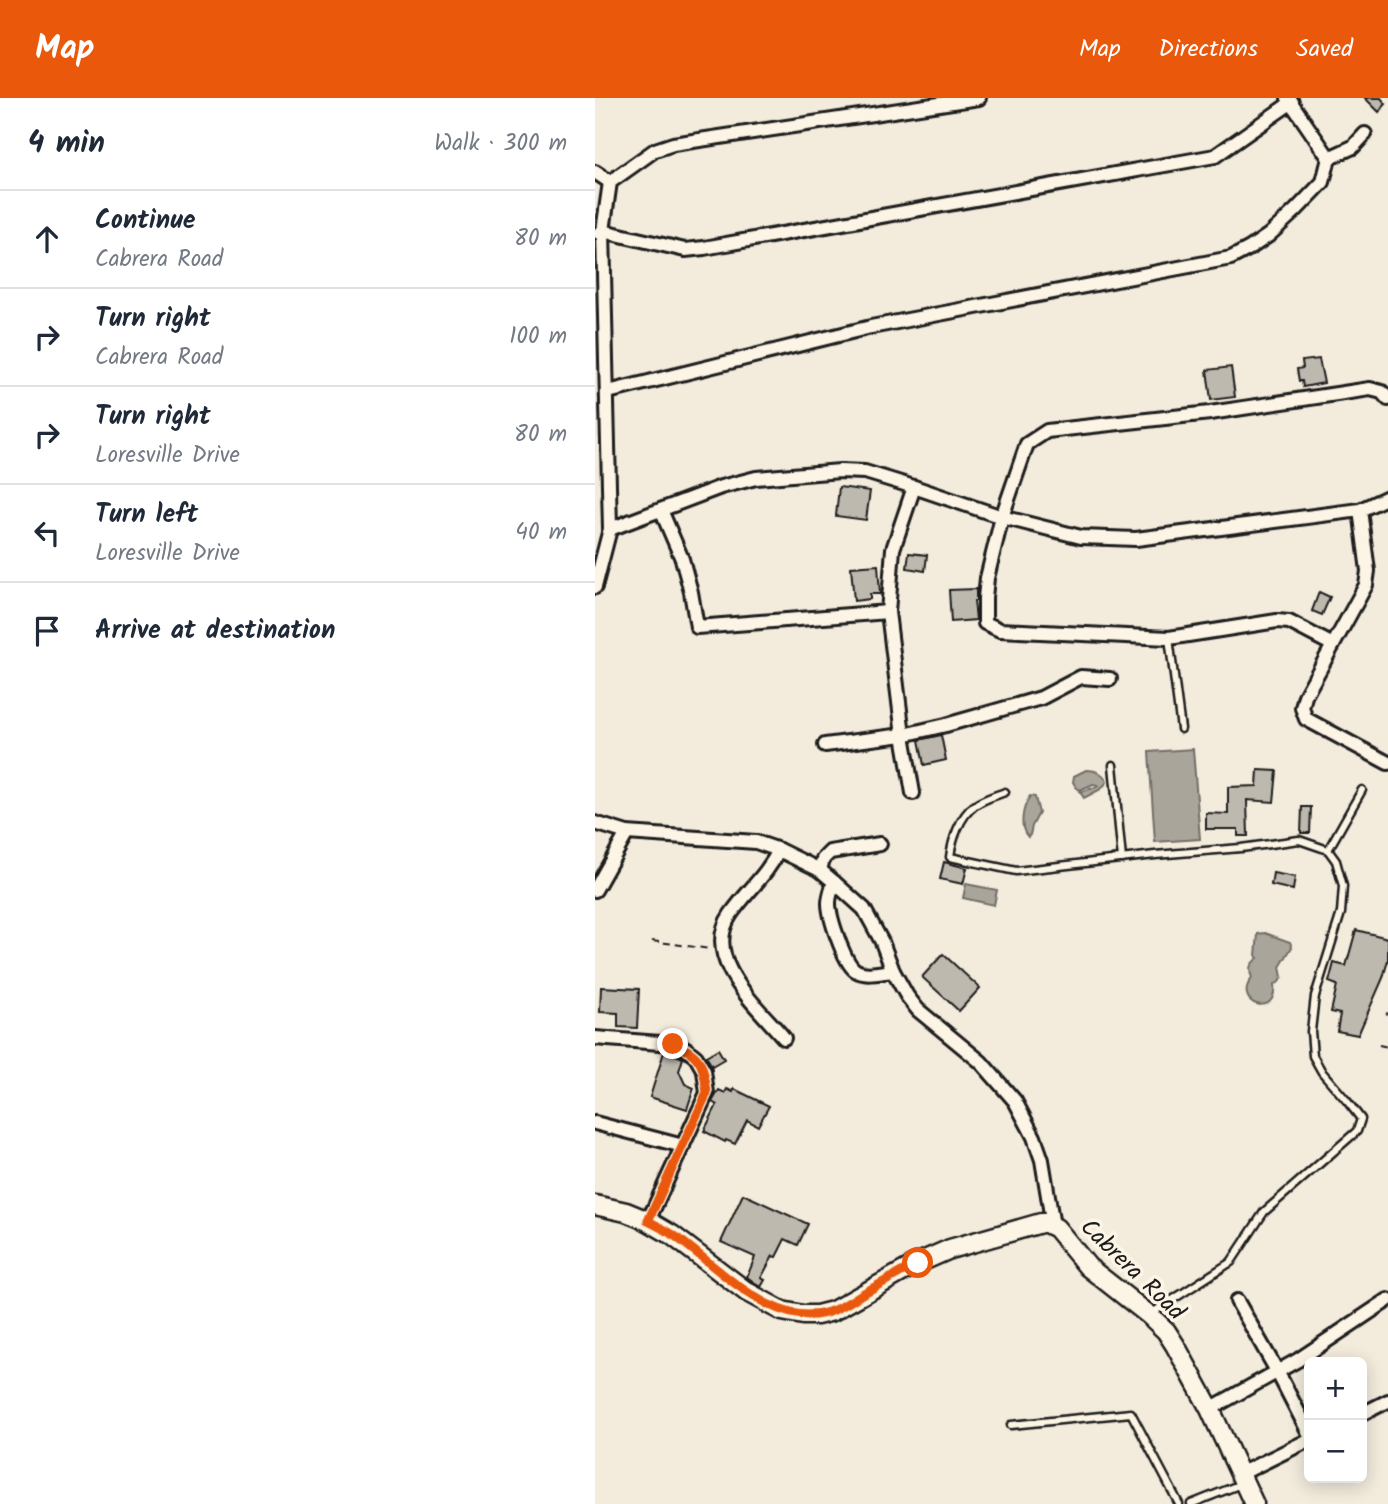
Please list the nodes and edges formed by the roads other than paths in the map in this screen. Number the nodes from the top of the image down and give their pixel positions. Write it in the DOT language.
graph roads {
  1 [pos="979,98"];
  2 [pos="1290,100"];
  3 [pos="1365,134"];
  4 [pos="1329,158"];
  5 [pos="595,172"];
  6 [pos="610,182"];
  7 [pos="599,232"];
  8 [pos="608,392"];
  9 [pos="1388,399"];
  10 [pos="914,487"];
  11 [pos="1388,497"];
  12 [pos="660,510"];
  13 [pos="1360,510"];
  14 [pos="1002,517"];
  15 [pos="610,529"];
  16 [pos="595,587"];
  17 [pos="888,612"];
  18 [pos="1169,638"];
  19 [pos="1333,645"];
  20 [pos="1110,679"];
  21 [pos="1181,729"];
  22 [pos="903,734"];
  23 [pos="825,745"];
  24 [pos="1388,763"];
  25 [pos="1113,765"];
  26 [pos="1362,790"];
  27 [pos="1005,792"];
  28 [pos="913,793"];
  29 [pos="595,823"];
  30 [pos="627,833"];
  31 [pos="880,844"];
  32 [pos="779,850"];
  33 [pos="1328,850"];
  34 [pos="1122,859"];
  35 [pos="820,870"];
  36 [pos="834,882"];
  37 [pos="595,890"];
  38 [pos="893,971"];
  39 [pos="595,1038"];
  40 [pos="784,1038"];
  41 [pos="595,1123"];
  42 [pos="683,1146"];
  43 [pos="595,1205"];
  44 [pos="648,1221"];
  45 [pos="1053,1226"];
  46 [pos="1388,1300"];
  47 [pos="1237,1301"];
  48 [pos="1149,1315"];
  49 [pos="1277,1371"];
  50 [pos="1388,1401"];
  51 [pos="1210,1409"];
  52 [pos="1367,1412"];
  53 [pos="1304,1423"];
  54 [pos="1011,1424"];
  55 [pos="1304,1443"];
  56 [pos="1242,1478"];
  57 [pos="1179,1504"];
  58 [pos="1191,1504"];
  59 [pos="1254,1504"];
  1 -- 6 [label="street"];
  2 -- 4 [label="street"];
  2 -- 7 [label="street"];
  3 -- 4 [label="street"];
  4 -- 8 [label="street"];
  5 -- 6 [label="street"];
  6 -- 7 [label="street"];
  7 -- 8 [label="street"];
  8 -- 15 [label="street"];
  9 -- 14 [label="street"];
  10 -- 12 [label="street"];
  10 -- 14 [label="street"];
  10 -- 17 [label="street"];
  11 -- 13 [label="street"];
  12 -- 15 [label="street"];
  12 -- 17 [label="street"];
  13 -- 14 [label="street"];
  13 -- 19 [label="street"];
  14 -- 18 [label="street"];
  15 -- 16 [label="street"];
  17 -- 22 [label="street"];
  18 -- 19 [label="street"];
  18 -- 21 [label="lane"];
  19 -- 24 [label="street"];
  20 -- 22 [label="street"];
  22 -- 23 [label="street"];
  22 -- 28 [label="street"];
  25 -- 34 [label="lane"];
  26 -- 33 [label="lane"];
  27 -- 34 [label="lane"];
  29 -- 30 [label="street"];
  30 -- 32 [label="street"];
  30 -- 37 [label="street"];
  31 -- 35 [label="street"];
  32 -- 35 [label="street"];
  32 -- 40 [label="street"];
  33 -- 34 [label="lane"];
  33 -- 48 [label="lane"];
  35 -- 36 [label="street"];
  36 -- 38 [label="street"];
  36 -- 38 [label="street"];
  38 -- 45 [label="street"];
  39 -- 42 [label="street"];
  41 -- 42 [label="street"];
  42 -- 44 [label="street"];
  43 -- 44 [label="main road, Cabrera Road"];
  44 -- 45 [label="main road, Cabrera Road"];
  45 -- 48 [label="main road, Cabrera Road"];
  46 -- 49 [label="street"];
  47 -- 49 [label="street"];
  48 -- 51 [label="main road, Cabrera Road"];
  49 -- 51 [label="street"];
  49 -- 53 [label="street"];
  50 -- 52 [label="street"];
  51 -- 56 [label="main road, Cabrera Road"];
  54 -- 57 [label="lane"];
  55 -- 56 [label="street"];
  56 -- 58 [label="lane"];
  56 -- 59 [label="main road, Cabrera Road"];
}
